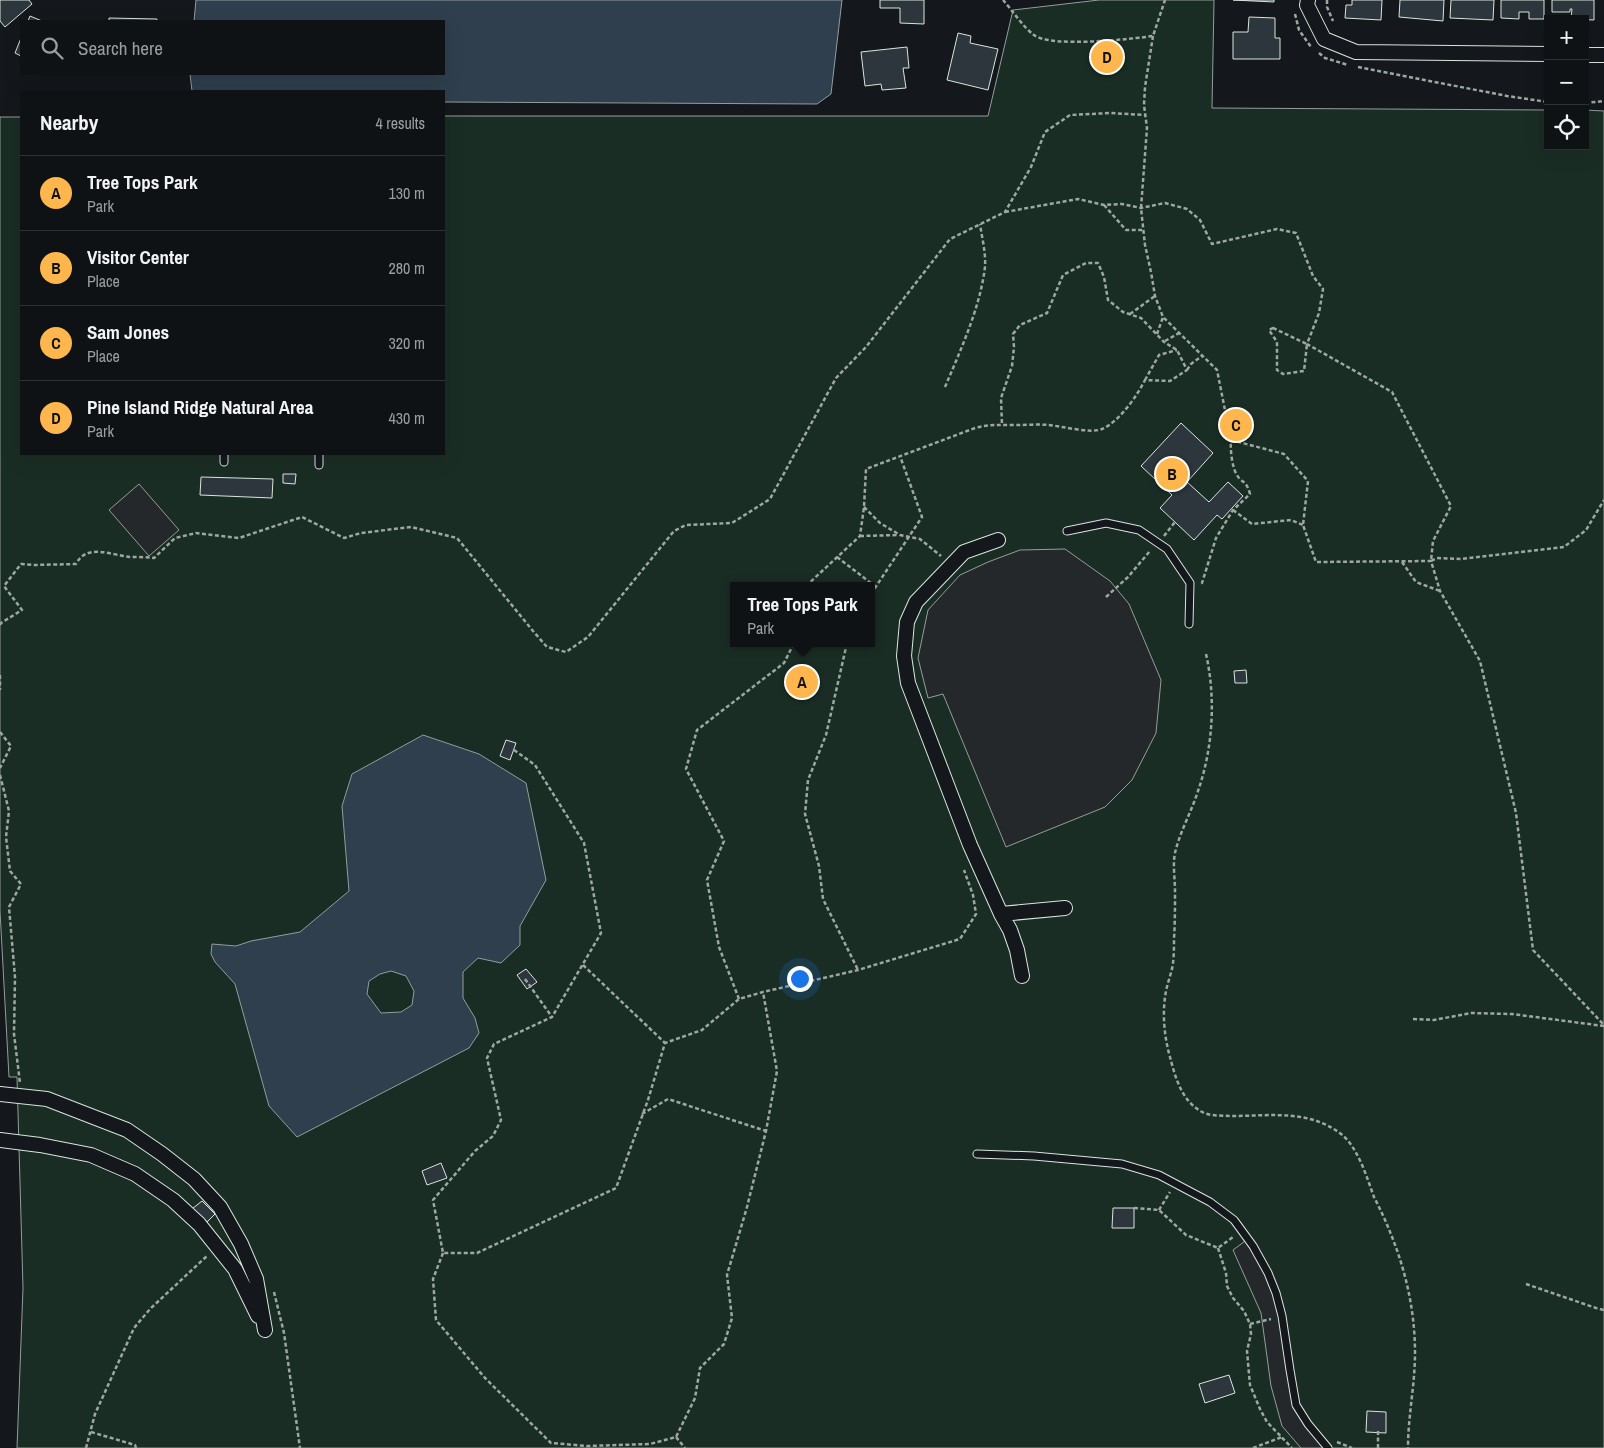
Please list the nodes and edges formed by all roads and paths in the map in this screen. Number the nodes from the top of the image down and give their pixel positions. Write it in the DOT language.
graph roads {
  1 [pos="1003,0"];
  2 [pos="1165,0"];
  3 [pos="1308,0"];
  4 [pos="1327,0"];
  5 [pos="1295,9"];
  6 [pos="1334,26"];
  7 [pos="1153,36"];
  8 [pos="1544,54"];
  9 [pos="1589,55"];
  10 [pos="1604,55"];
  11 [pos="1544,101"];
  12 [pos="1604,101"];
  13 [pos="1589,103"];
  14 [pos="1146,115"];
  15 [pos="1104,205"];
  16 [pos="1141,208"];
  17 [pos="1005,212"];
  18 [pos="980,224"];
  19 [pos="1142,230"];
  20 [pos="1155,296"];
  21 [pos="1130,314"];
  22 [pos="1163,316"];
  23 [pos="1179,333"];
  24 [pos="1157,334"];
  25 [pos="1164,342"];
  26 [pos="1307,344"];
  27 [pos="1177,350"];
  28 [pos="1202,356"];
  29 [pos="1187,370"];
  30 [pos="1144,380"];
  31 [pos="945,387"];
  32 [pos="1002,425"];
  33 [pos="1231,440"];
  34 [pos="319,455"];
  35 [pos="900,456"];
  36 [pos="319,465"];
  37 [pos="1604,500"];
  38 [pos="864,507"];
  39 [pos="1233,510"];
  40 [pos="1175,522"];
  41 [pos="1303,525"];
  42 [pos="1067,531"];
  43 [pos="900,535"];
  44 [pos="860,536"];
  45 [pos="908,536"];
  46 [pos="998,540"];
  47 [pos="1157,542"];
  48 [pos="837,557"];
  49 [pos="1402,562"];
  50 [pos="1431,562"];
  51 [pos="952,565"];
  52 [pos="810,582"];
  53 [pos="870,582"];
  54 [pos="1200,584"];
  55 [pos="876,587"];
  56 [pos="1440,591"];
  57 [pos="1106,597"];
  58 [pos="1190,624"];
  59 [pos="0,625"];
  60 [pos="792,647"];
  61 [pos="846,647"];
  62 [pos="1206,654"];
  63 [pos="0,675"];
  64 [pos="0,690"];
  65 [pos="0,732"];
  66 [pos="514,750"];
  67 [pos="0,768"];
  68 [pos="0,775"];
  69 [pos="973,894"];
  70 [pos="1066,908"];
  71 [pos="1000,914"];
  72 [pos="583,965"];
  73 [pos="858,970"];
  74 [pos="1022,976"];
  75 [pos="525,979"];
  76 [pos="763,992"];
  77 [pos="739,999"];
  78 [pos="552,1017"];
  79 [pos="1414,1019"];
  80 [pos="1604,1026"];
  81 [pos="665,1043"];
  82 [pos="0,1094"];
  83 [pos="22,1097"];
  84 [pos="642,1114"];
  85 [pos="766,1131"];
  86 [pos="0,1140"];
  87 [pos="977,1154"];
  88 [pos="1176,1184"];
  89 [pos="1134,1208"];
  90 [pos="1159,1210"];
  91 [pos="1242,1231"];
  92 [pos="1218,1248"];
  93 [pos="212,1252"];
  94 [pos="443,1253"];
  95 [pos="1526,1284"];
  96 [pos="1604,1310"];
  97 [pos="1282,1316"];
  98 [pos="1250,1324"];
  99 [pos="1378,1431"];
  100 [pos="91,1432"];
  101 [pos="676,1437"];
  102 [pos="1282,1437"];
  103 [pos="550,1443"];
  104 [pos="650,1446"];
  105 [pos="86,1448"];
  106 [pos="136,1448"];
  107 [pos="550,1448"];
  108 [pos="685,1448"];
  109 [pos="1253,1448"];
  110 [pos="1292,1448"];
  111 [pos="1328,1448"];
  112 [pos="1378,1448"];
  113 [pos="1408,1448"];
  1 -- 7 [label="path"];
  2 -- 7 [label="path"];
  3 -- 8 [label="street"];
  4 -- 6 [label="path"];
  5 -- 11 [label="path"];
  7 -- 14 [label="path"];
  9 -- 10 [label="street"];
  12 -- 13 [label="path"];
  14 -- 16 [label="path"];
  14 -- 17 [label="path"];
  15 -- 16 [label="path"];
  15 -- 17 [label="path"];
  15 -- 19 [label="path"];
  16 -- 19 [label="path"];
  16 -- 26 [label="path"];
  17 -- 18 [label="path"];
  18 -- 31 [label="path"];
  18 -- 59 [label="path"];
  19 -- 20 [label="path"];
  20 -- 21 [label="path"];
  20 -- 22 [label="path"];
  21 -- 24 [label="path"];
  21 -- 32 [label="path"];
  22 -- 23 [label="path"];
  22 -- 24 [label="path"];
  23 -- 25 [label="path"];
  23 -- 28 [label="path"];
  24 -- 25 [label="path"];
  25 -- 27 [label="path"];
  26 -- 26 [label="path"];
  26 -- 50 [label="path"];
  27 -- 29 [label="path"];
  27 -- 30 [label="path"];
  28 -- 29 [label="path"];
  28 -- 33 [label="path"];
  29 -- 30 [label="path"];
  30 -- 32 [label="path"];
  32 -- 35 [label="path"];
  33 -- 39 [label="path"];
  33 -- 41 [label="path"];
  34 -- 36 [label="lane"];
  35 -- 38 [label="path"];
  35 -- 45 [label="path"];
  37 -- 50 [label="path"];
  38 -- 43 [label="path"];
  38 -- 44 [label="path"];
  39 -- 41 [label="path"];
  39 -- 54 [label="path"];
  40 -- 47 [label="path"];
  41 -- 49 [label="path"];
  42 -- 47 [label="lane"];
  43 -- 44 [label="path"];
  43 -- 45 [label="path"];
  44 -- 48 [label="path"];
  45 -- 51 [label="path"];
  45 -- 55 [label="path"];
  46 -- 51 [label="street"];
  47 -- 57 [label="path"];
  47 -- 58 [label="lane"];
  48 -- 52 [label="path"];
  48 -- 53 [label="path"];
  49 -- 50 [label="path"];
  49 -- 56 [label="path"];
  50 -- 56 [label="path"];
  51 -- 71 [label="street"];
  56 -- 80 [label="path"];
  60 -- 77 [label="path"];
  61 -- 73 [label="path"];
  62 -- 113 [label="path"];
  63 -- 64 [label="path"];
  65 -- 67 [label="path"];
  66 -- 72 [label="path"];
  68 -- 83 [label="path"];
  69 -- 73 [label="path"];
  70 -- 71 [label="street"];
  71 -- 74 [label="street"];
  72 -- 78 [label="path"];
  72 -- 81 [label="path"];
  73 -- 76 [label="path"];
  75 -- 78 [label="path"];
  76 -- 77 [label="path"];
  76 -- 85 [label="path"];
  77 -- 81 [label="path"];
  78 -- 94 [label="path"];
  79 -- 80 [label="path"];
  81 -- 84 [label="path"];
  82 -- 83 [label="street"];
  83 -- 86 [label="street"];
  84 -- 85 [label="path"];
  84 -- 94 [label="path"];
  85 -- 101 [label="path"];
  87 -- 88 [label="lane"];
  88 -- 90 [label="path"];
  88 -- 91 [label="lane"];
  89 -- 90 [label="path"];
  90 -- 92 [label="path"];
  91 -- 92 [label="path"];
  91 -- 97 [label="lane"];
  92 -- 98 [label="path"];
  93 -- 100 [label="path"];
  94 -- 103 [label="path"];
  95 -- 96 [label="path"];
  97 -- 98 [label="path"];
  97 -- 111 [label="lane"];
  98 -- 102 [label="path"];
  99 -- 112 [label="path"];
  100 -- 105 [label="path"];
  100 -- 106 [label="path"];
  101 -- 104 [label="path"];
  101 -- 108 [label="path"];
  102 -- 109 [label="path"];
  102 -- 110 [label="path"];
  103 -- 104 [label="path"];
  103 -- 107 [label="path"];
}
